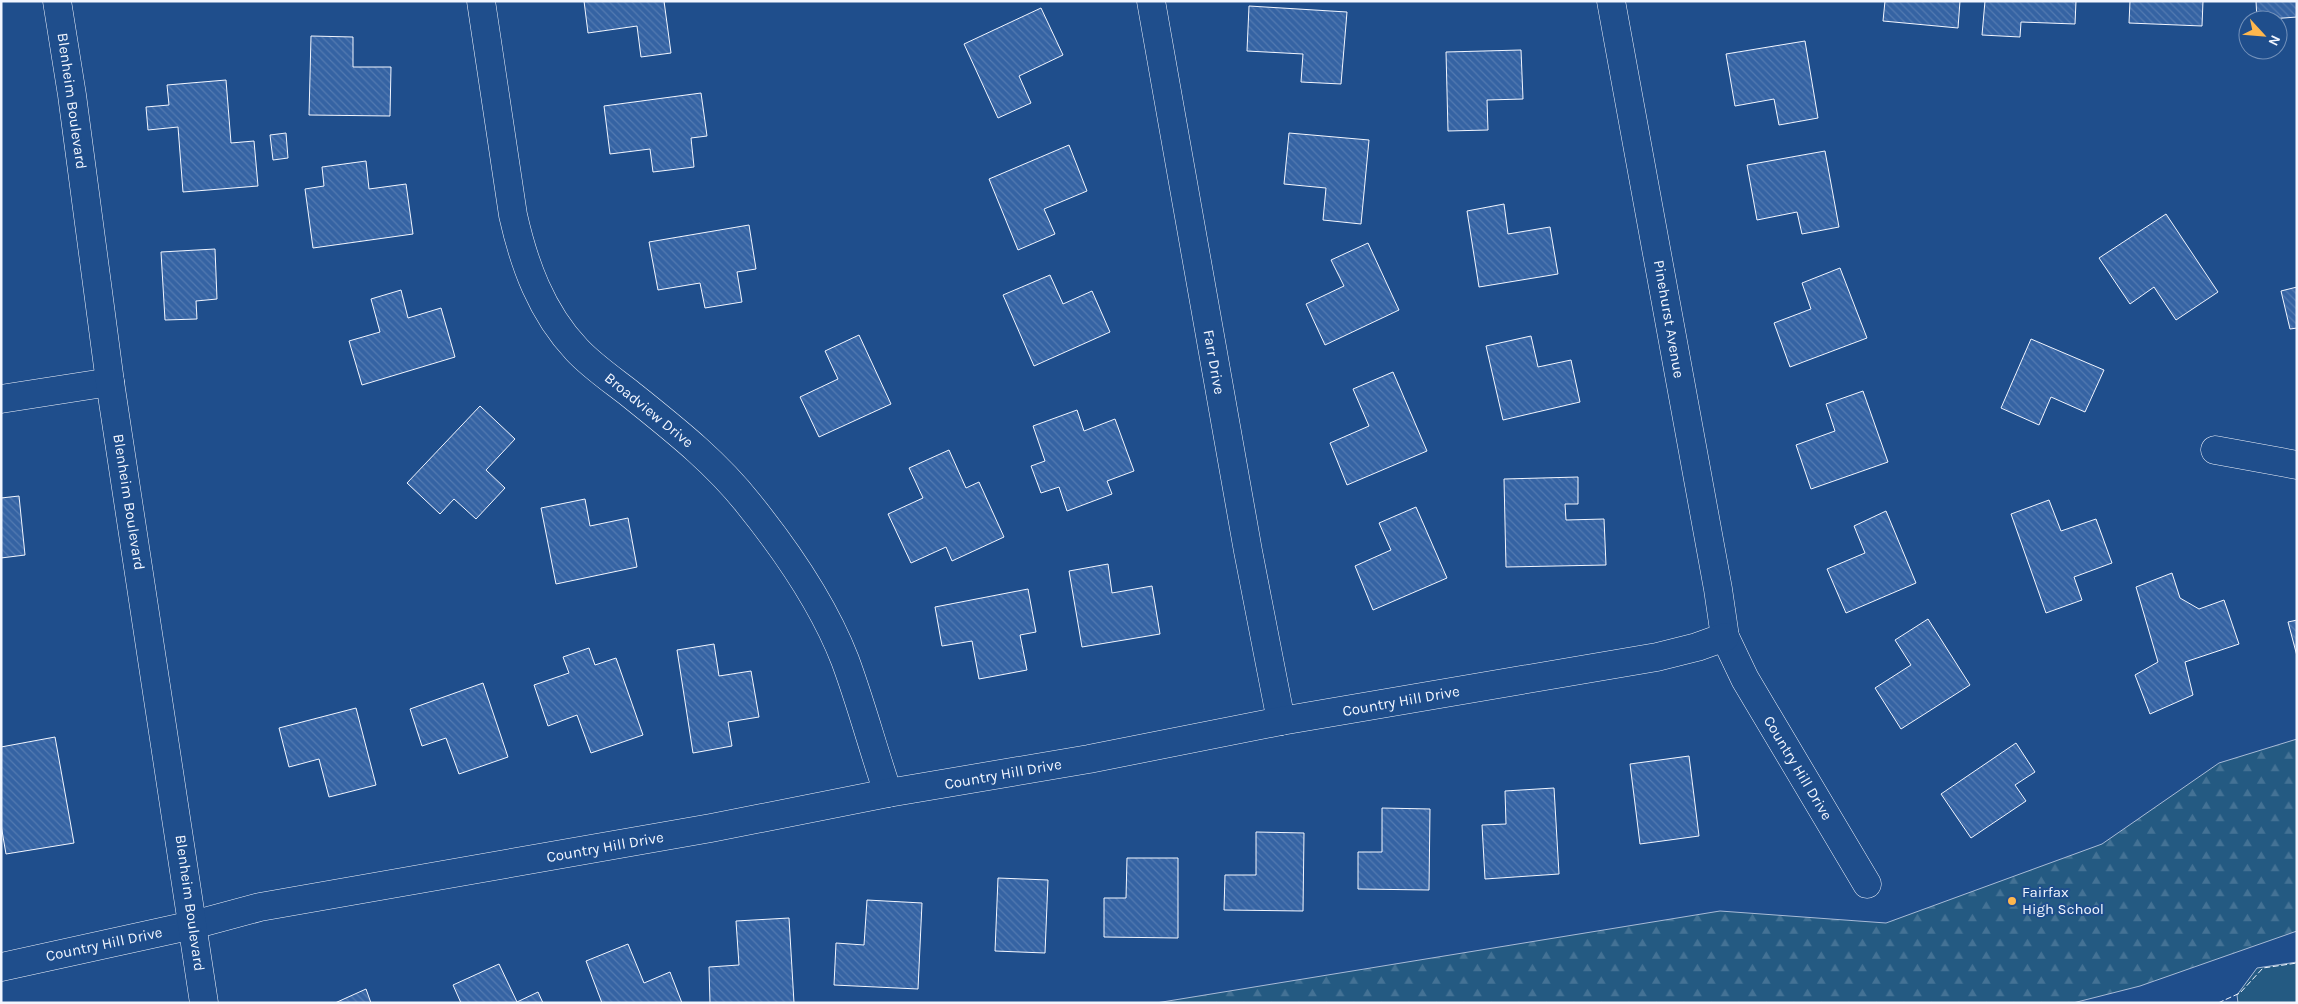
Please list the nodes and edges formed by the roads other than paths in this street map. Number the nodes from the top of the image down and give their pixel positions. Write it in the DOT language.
graph roads {
  1 [pos="57,1"];
  2 [pos="481,1"];
  3 [pos="1151,1"];
  4 [pos="1611,1"];
  5 [pos="110,382"];
  6 [pos="1,399"];
  7 [pos="2215,450"];
  8 [pos="2297,465"];
  9 [pos="1725,637"];
  10 [pos="1281,721"];
  11 [pos="888,793"];
  12 [pos="1867,884"];
  13 [pos="193,925"];
  14 [pos="1,967"];
  15 [pos="204,1003"];
  1 -- 5 [label="street, Blenheim Boulevard"];
  2 -- 11 [label="street, Broadview Drive"];
  3 -- 10 [label="street, Farr Drive"];
  4 -- 9 [label="street, Pinehurst Avenue"];
  5 -- 6 [label="street"];
  5 -- 13 [label="street, Blenheim Boulevard"];
  7 -- 8 [label="street"];
  9 -- 10 [label="street, Country Hill Drive"];
  9 -- 12 [label="street, Country Hill Drive"];
  10 -- 11 [label="street, Country Hill Drive"];
  11 -- 13 [label="street, Country Hill Drive"];
  13 -- 14 [label="street, Country Hill Drive"];
  13 -- 15 [label="street, Blenheim Boulevard"];
}
